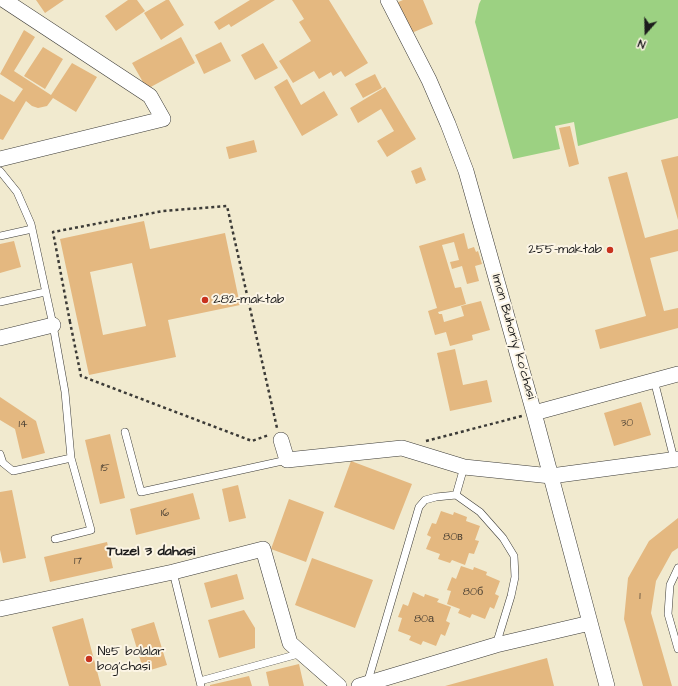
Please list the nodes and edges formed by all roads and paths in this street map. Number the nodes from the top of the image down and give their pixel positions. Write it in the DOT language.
graph roads {
  1 [pos="4,0"];
  2 [pos="388,0"];
  3 [pos="0,159"];
  4 [pos="0,171"];
  5 [pos="32,229"];
  6 [pos="0,236"];
  7 [pos="45,292"];
  8 [pos="0,302"];
  9 [pos="70,322"];
  10 [pos="53,325"];
  11 [pos="0,338"];
  12 [pos="678,374"];
  13 [pos="654,380"];
  14 [pos="534,413"];
  15 [pos="125,432"];
  16 [pos="279,436"];
  17 [pos="424,442"];
  18 [pos="0,454"];
  19 [pos="71,458"];
  20 [pos="676,459"];
  21 [pos="286,460"];
  22 [pos="464,467"];
  23 [pos="551,476"];
  24 [pos="456,495"];
  25 [pos="55,539"];
  26 [pos="678,568"];
  27 [pos="173,572"];
  28 [pos="0,609"];
  29 [pos="590,623"];
  30 [pos="496,645"];
  31 [pos="678,650"];
  32 [pos="302,653"];
  33 [pos="200,684"];
  34 [pos="363,685"];
  35 [pos="339,686"];
  36 [pos="607,686"];
  1 -- 3 [label="street"];
  2 -- 14 [label="street, Imon Buhoriy ko'chasi"];
  4 -- 5 [label="lane"];
  5 -- 6 [label="lane"];
  5 -- 7 [label="lane"];
  7 -- 8 [label="lane"];
  7 -- 10 [label="lane"];
  9 -- 10 [label="path"];
  9 -- 16 [label="path"];
  9 -- 16 [label="path"];
  10 -- 11 [label="street"];
  10 -- 19 [label="lane"];
  12 -- 13 [label="street"];
  13 -- 14 [label="street"];
  13 -- 20 [label="lane"];
  14 -- 17 [label="path"];
  14 -- 23 [label="street, Imon Buhoriy ko'chasi"];
  15 -- 21 [label="lane"];
  16 -- 21 [label="street"];
  18 -- 19 [label="lane"];
  19 -- 25 [label="lane"];
  20 -- 23 [label="street"];
  21 -- 22 [label="street"];
  22 -- 23 [label="street"];
  22 -- 24 [label="lane"];
  23 -- 29 [label="street, Imon Buhoriy ko'chasi"];
  24 -- 30 [label="lane"];
  24 -- 34 [label="lane"];
  26 -- 31 [label="lane"];
  27 -- 28 [label="street"];
  27 -- 32 [label="street"];
  27 -- 33 [label="lane"];
  29 -- 30 [label="street"];
  29 -- 36 [label="street, Imon Buhoriy ko'chasi"];
  30 -- 34 [label="street"];
  32 -- 33 [label="lane"];
  32 -- 35 [label="street"];
}
